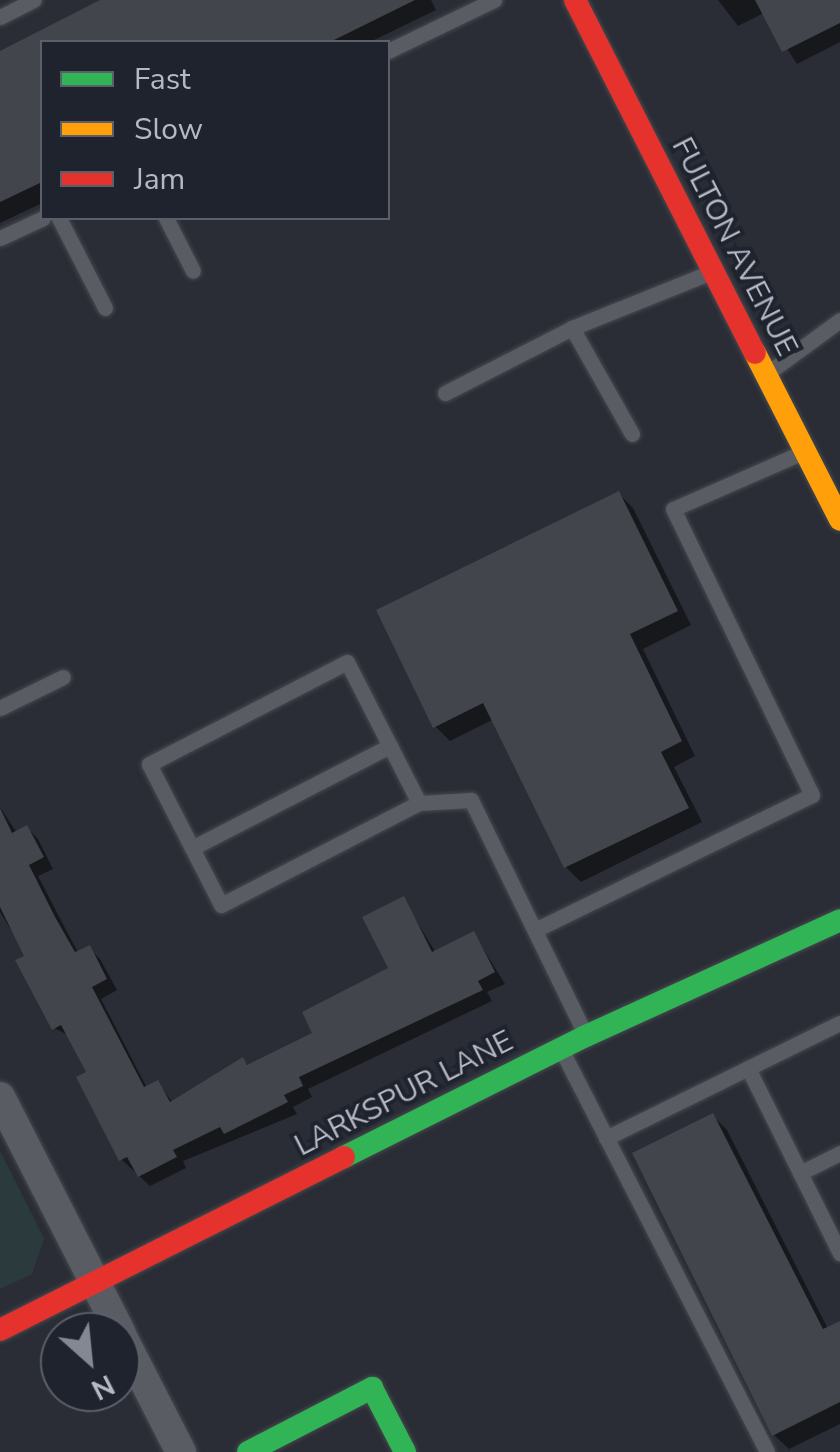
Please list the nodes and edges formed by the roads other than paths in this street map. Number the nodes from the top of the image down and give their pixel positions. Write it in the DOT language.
graph roads {
  1 [pos="34,0"];
  2 [pos="494,0"];
  3 [pos="575,0"];
  4 [pos="0,17"];
  5 [pos="390,51"];
  6 [pos="40,220"];
  7 [pos="59,220"];
  8 [pos="167,220"];
  9 [pos="0,238"];
  10 [pos="193,270"];
  11 [pos="713,271"];
  12 [pos="105,308"];
  13 [pos="840,320"];
  14 [pos="572,328"];
  15 [pos="766,374"];
  16 [pos="446,393"];
  17 [pos="632,434"];
  18 [pos="805,451"];
  19 [pos="840,520"];
  20 [pos="63,677"];
  21 [pos="0,708"];
  22 [pos="390,746"];
  23 [pos="419,803"];
  24 [pos="192,848"];
  25 [pos="840,920"];
  26 [pos="534,930"];
  27 [pos="840,1023"];
  28 [pos="586,1036"];
  29 [pos="561,1048"];
  30 [pos="748,1068"];
  31 [pos="0,1096"];
  32 [pos="606,1138"];
  33 [pos="840,1153"];
  34 [pos="800,1173"];
  35 [pos="840,1254"];
  36 [pos="95,1283"];
  37 [pos="110,1312"];
  38 [pos="0,1330"];
  39 [pos="140,1371"];
  40 [pos="181,1452"];
  41 [pos="248,1452"];
  42 [pos="404,1452"];
  43 [pos="767,1452"];
  1 -- 4 [label="lane"];
  2 -- 5 [label="lane"];
  3 -- 11 [label="street, FULTON AVENUE"];
  6 -- 9 [label="lane"];
  7 -- 12 [label="lane"];
  8 -- 10 [label="lane"];
  11 -- 14 [label="lane"];
  11 -- 15 [label="street, FULTON AVENUE"];
  13 -- 15 [label="lane"];
  14 -- 16 [label="lane"];
  14 -- 17 [label="lane"];
  15 -- 18 [label="street, FULTON AVENUE"];
  18 -- 19 [label="street, FULTON AVENUE"];
  18 -- 26 [label="lane"];
  20 -- 21 [label="lane"];
  22 -- 23 [label="lane"];
  22 -- 24 [label="lane"];
  22 -- 24 [label="lane"];
  23 -- 24 [label="lane"];
  23 -- 26 [label="lane"];
  25 -- 28 [label="street, LARKSPUR LANE"];
  26 -- 28 [label="lane"];
  27 -- 30 [label="lane"];
  28 -- 29 [label="street, LARKSPUR LANE"];
  29 -- 32 [label="lane"];
  29 -- 36 [label="street, LARKSPUR LANE"];
  30 -- 32 [label="lane"];
  30 -- 34 [label="lane"];
  31 -- 36 [label="street"];
  32 -- 43 [label="lane"];
  33 -- 34 [label="lane"];
  34 -- 35 [label="lane"];
  36 -- 37 [label="street"];
  36 -- 38 [label="street, LARKSPUR LANE"];
  39 -- 40 [label="street"];
  41 -- 42 [label="street"];
}
